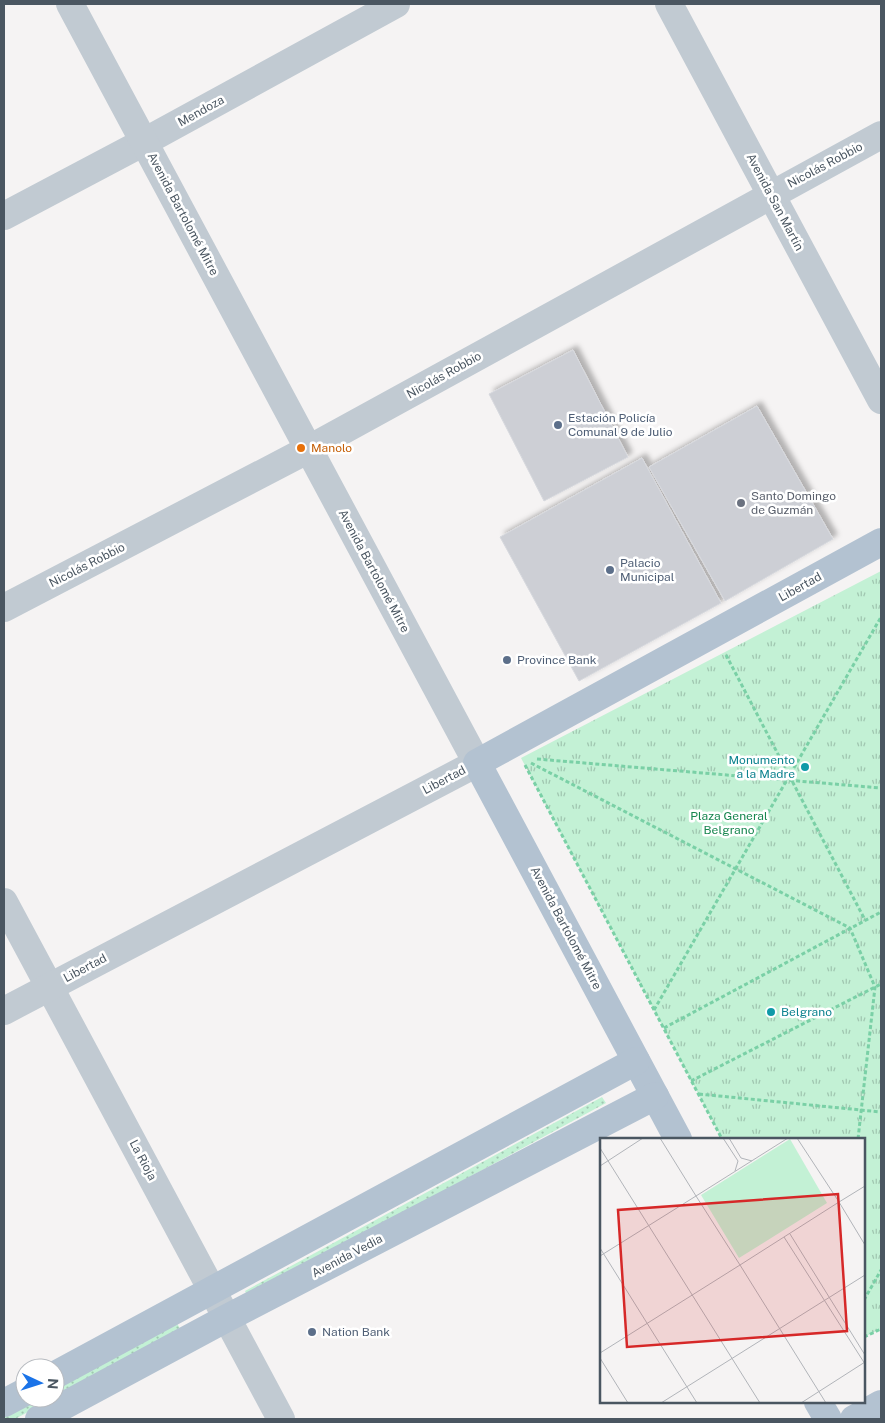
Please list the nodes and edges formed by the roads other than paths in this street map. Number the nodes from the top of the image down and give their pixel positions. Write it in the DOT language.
graph roads {
  1 [pos="70,4"];
  2 [pos="396,4"];
  3 [pos="669,4"];
  4 [pos="881,135"];
  5 [pos="144,142"];
  6 [pos="771,195"];
  7 [pos="4,216"];
  8 [pos="881,400"];
  9 [pos="309,449"];
  10 [pos="881,542"];
  11 [pos="4,608"];
  12 [pos="477,763"];
  13 [pos="4,902"];
  14 [pos="49,987"];
  15 [pos="4,1011"];
  16 [pos="636,1061"];
  17 [pos="655,1096"];
  18 [pos="677,1138"];
  19 [pos="213,1291"];
  20 [pos="228,1318"];
  21 [pos="65,1370"];
  22 [pos="819,1403"];
  23 [pos="881,1404"];
  24 [pos="39,1419"];
  25 [pos="280,1419"];
  26 [pos="828,1419"];
  27 [pos="854,1419"];
  1 -- 5 [label="street, Avenida Bartolomé Mitre"];
  2 -- 5 [label="street, Mendoza"];
  3 -- 6 [label="street, Avenida San Martín"];
  4 -- 6 [label="street, Nicolás Robbio"];
  5 -- 7 [label="street, Mendoza"];
  5 -- 9 [label="street, Avenida Bartolomé Mitre"];
  6 -- 8 [label="street, Avenida San Martín"];
  6 -- 9 [label="street, Nicolás Robbio"];
  9 -- 11 [label="street, Nicolás Robbio"];
  9 -- 12 [label="street, Avenida Bartolomé Mitre"];
  10 -- 12 [label="main road, Libertad"];
  12 -- 14 [label="street, Libertad"];
  12 -- 16 [label="main road, Avenida Bartolomé Mitre"];
  13 -- 14 [label="street, La Rioja"];
  14 -- 15 [label="street, Libertad"];
  14 -- 19 [label="street, La Rioja"];
  16 -- 17 [label="main road, Avenida Bartolomé Mitre"];
  16 -- 19 [label="main road"];
  17 -- 18 [label="main road, Avenida Bartolomé Mitre"];
  17 -- 20 [label="main road, Avenida Vedia"];
  19 -- 20 [label="street, La Rioja"];
  19 -- 21 [label="main road"];
  20 -- 24 [label="main road, Avenida Vedia"];
  20 -- 25 [label="street, La Rioja"];
  22 -- 26 [label="main road"];
  23 -- 27 [label="main road"];
}
